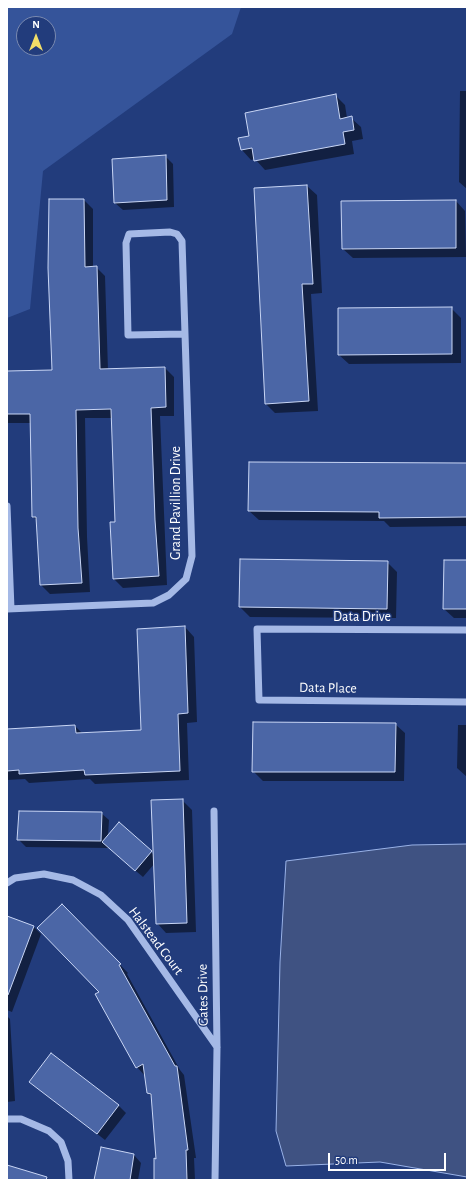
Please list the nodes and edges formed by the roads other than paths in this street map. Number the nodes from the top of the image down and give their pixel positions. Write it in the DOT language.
graph roads {
  1 [pos="185,334"];
  2 [pos="7,506"];
  3 [pos="9,609"];
  4 [pos="257,629"];
  5 [pos="467,630"];
  6 [pos="467,702"];
  7 [pos="214,811"];
  8 [pos="7,883"];
  9 [pos="217,1048"];
  10 [pos="7,1119"];
  11 [pos="69,1180"];
  12 [pos="216,1180"];
  1 -- 1 [label="street, Grand Pavillion Drive"];
  1 -- 3 [label="street, Grand Pavillion Drive"];
  2 -- 3 [label="street"];
  4 -- 5 [label="street, Data Drive"];
  4 -- 6 [label="street, Data Place"];
  7 -- 9 [label="street, Gates Drive"];
  8 -- 9 [label="street, Halstead Court"];
  9 -- 12 [label="street, Gates Drive"];
  10 -- 11 [label="street"];
}
